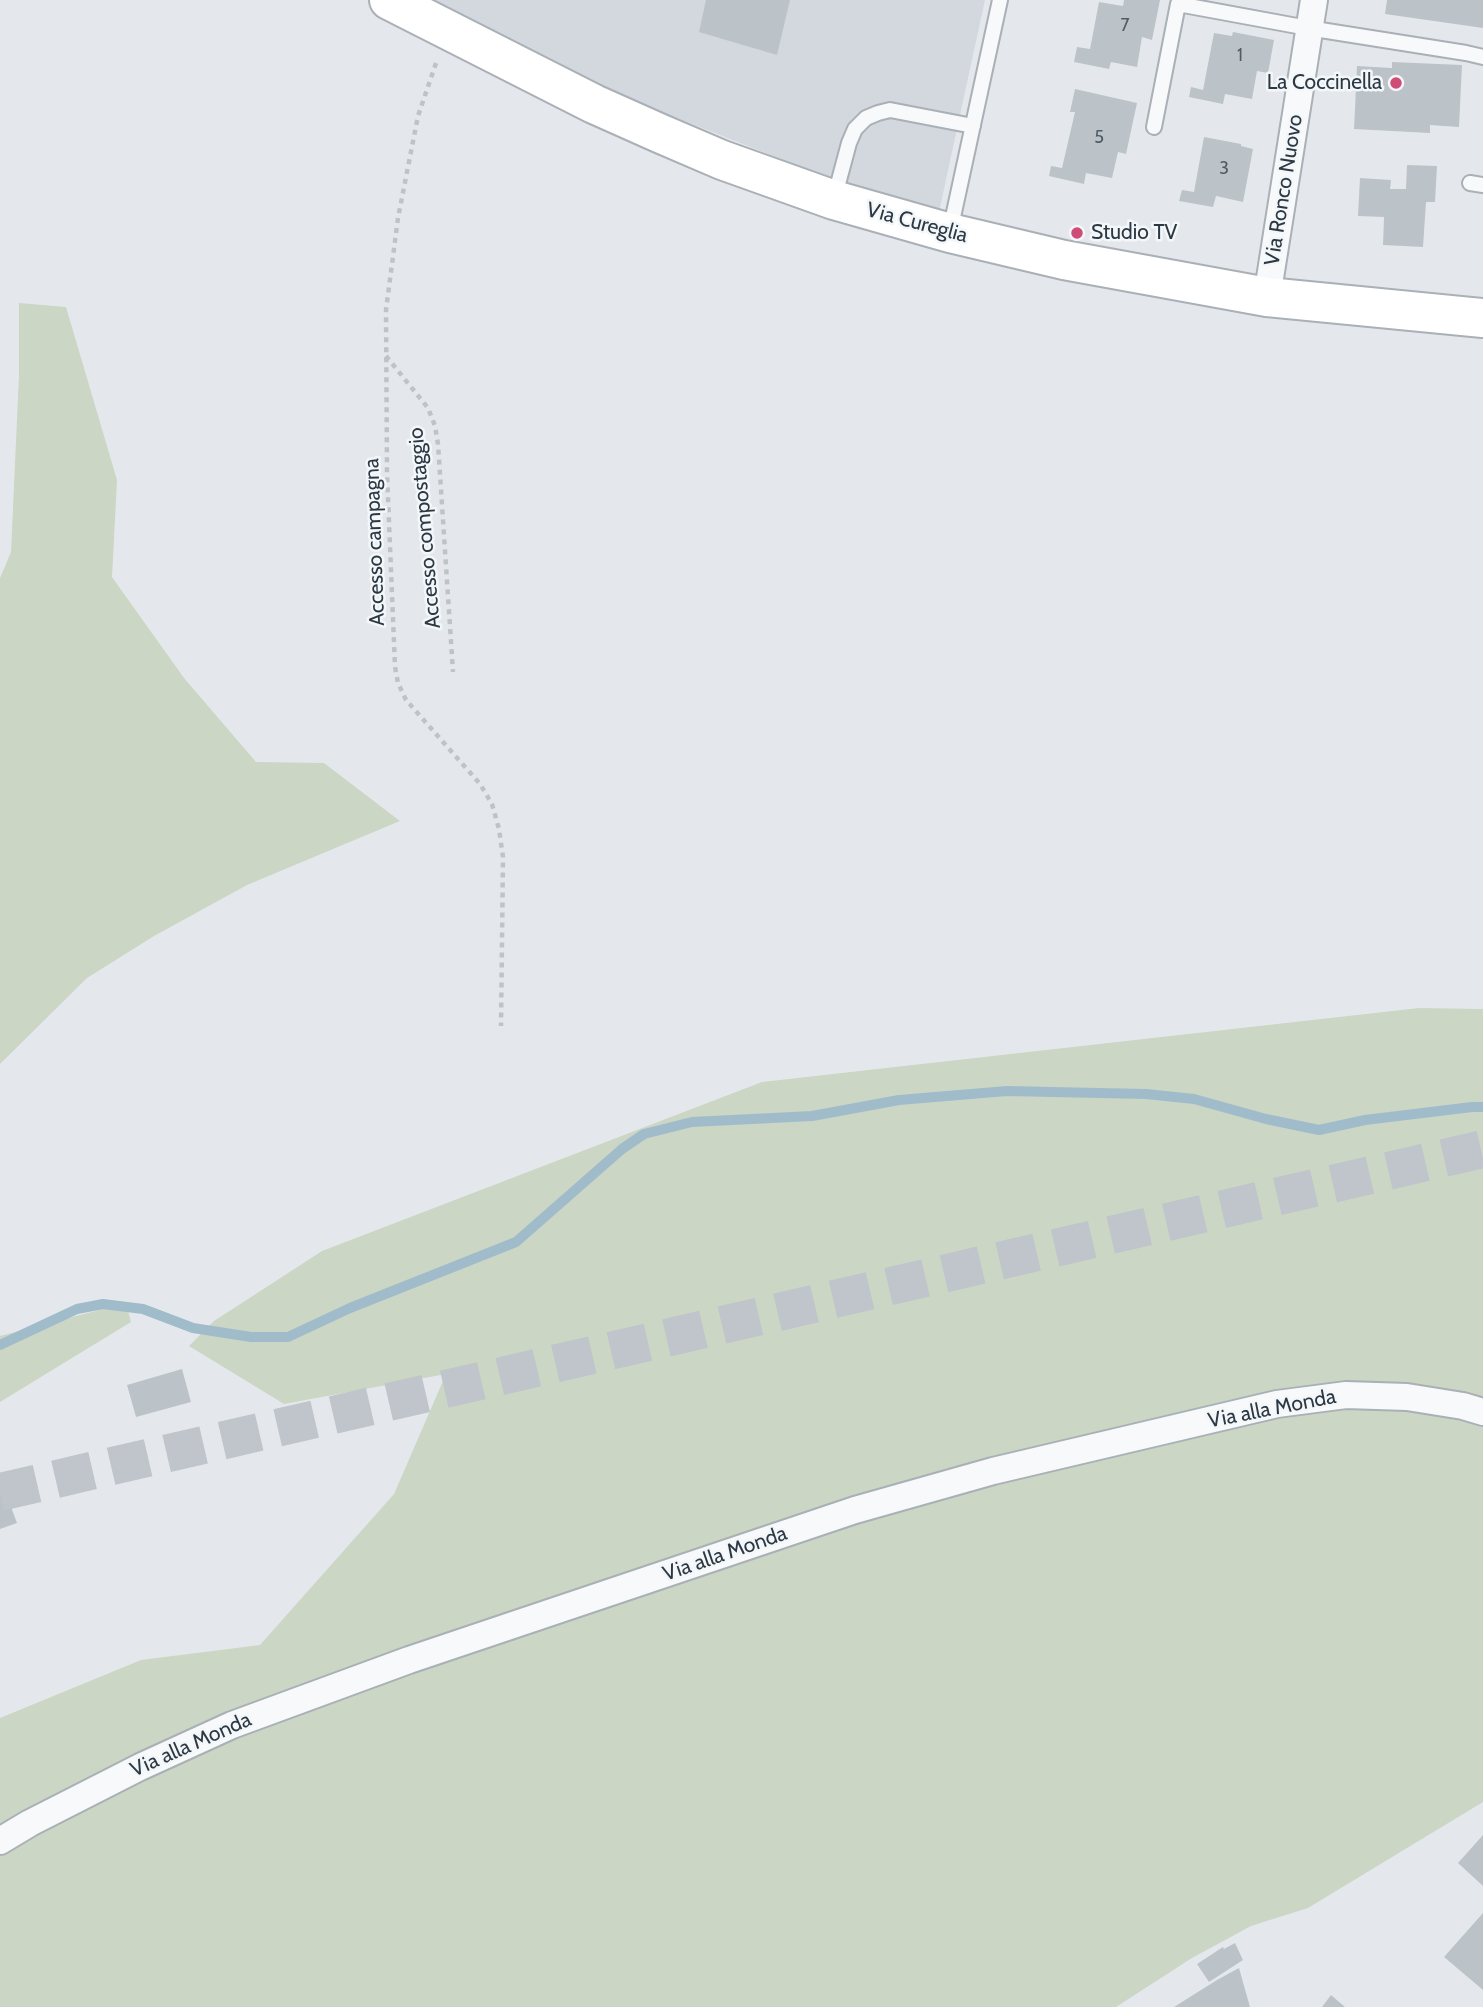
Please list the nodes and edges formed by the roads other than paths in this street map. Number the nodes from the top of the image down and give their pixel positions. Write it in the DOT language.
graph roads {
  1 [pos="389,0"];
  2 [pos="1000,0"];
  3 [pos="1314,0"];
  4 [pos="1308,28"];
  5 [pos="1483,57"];
  6 [pos="973,126"];
  7 [pos="1154,127"];
  8 [pos="834,200"];
  9 [pos="950,233"];
  10 [pos="1268,297"];
  11 [pos="1483,318"];
  12 [pos="1483,1412"];
  13 [pos="0,1841"];
  1 -- 8 [label="street, Via Cureglia"];
  2 -- 6 [label="lane"];
  3 -- 4 [label="street, Via Ronco Nuovo"];
  4 -- 5 [label="lane"];
  4 -- 7 [label="lane"];
  4 -- 10 [label="street, Via Ronco Nuovo"];
  6 -- 8 [label="lane"];
  6 -- 9 [label="lane"];
  8 -- 9 [label="street, Via Cureglia"];
  9 -- 10 [label="street, Via Cureglia"];
  10 -- 11 [label="street, Via Cureglia"];
  12 -- 13 [label="street, Via alla Monda"];
}
